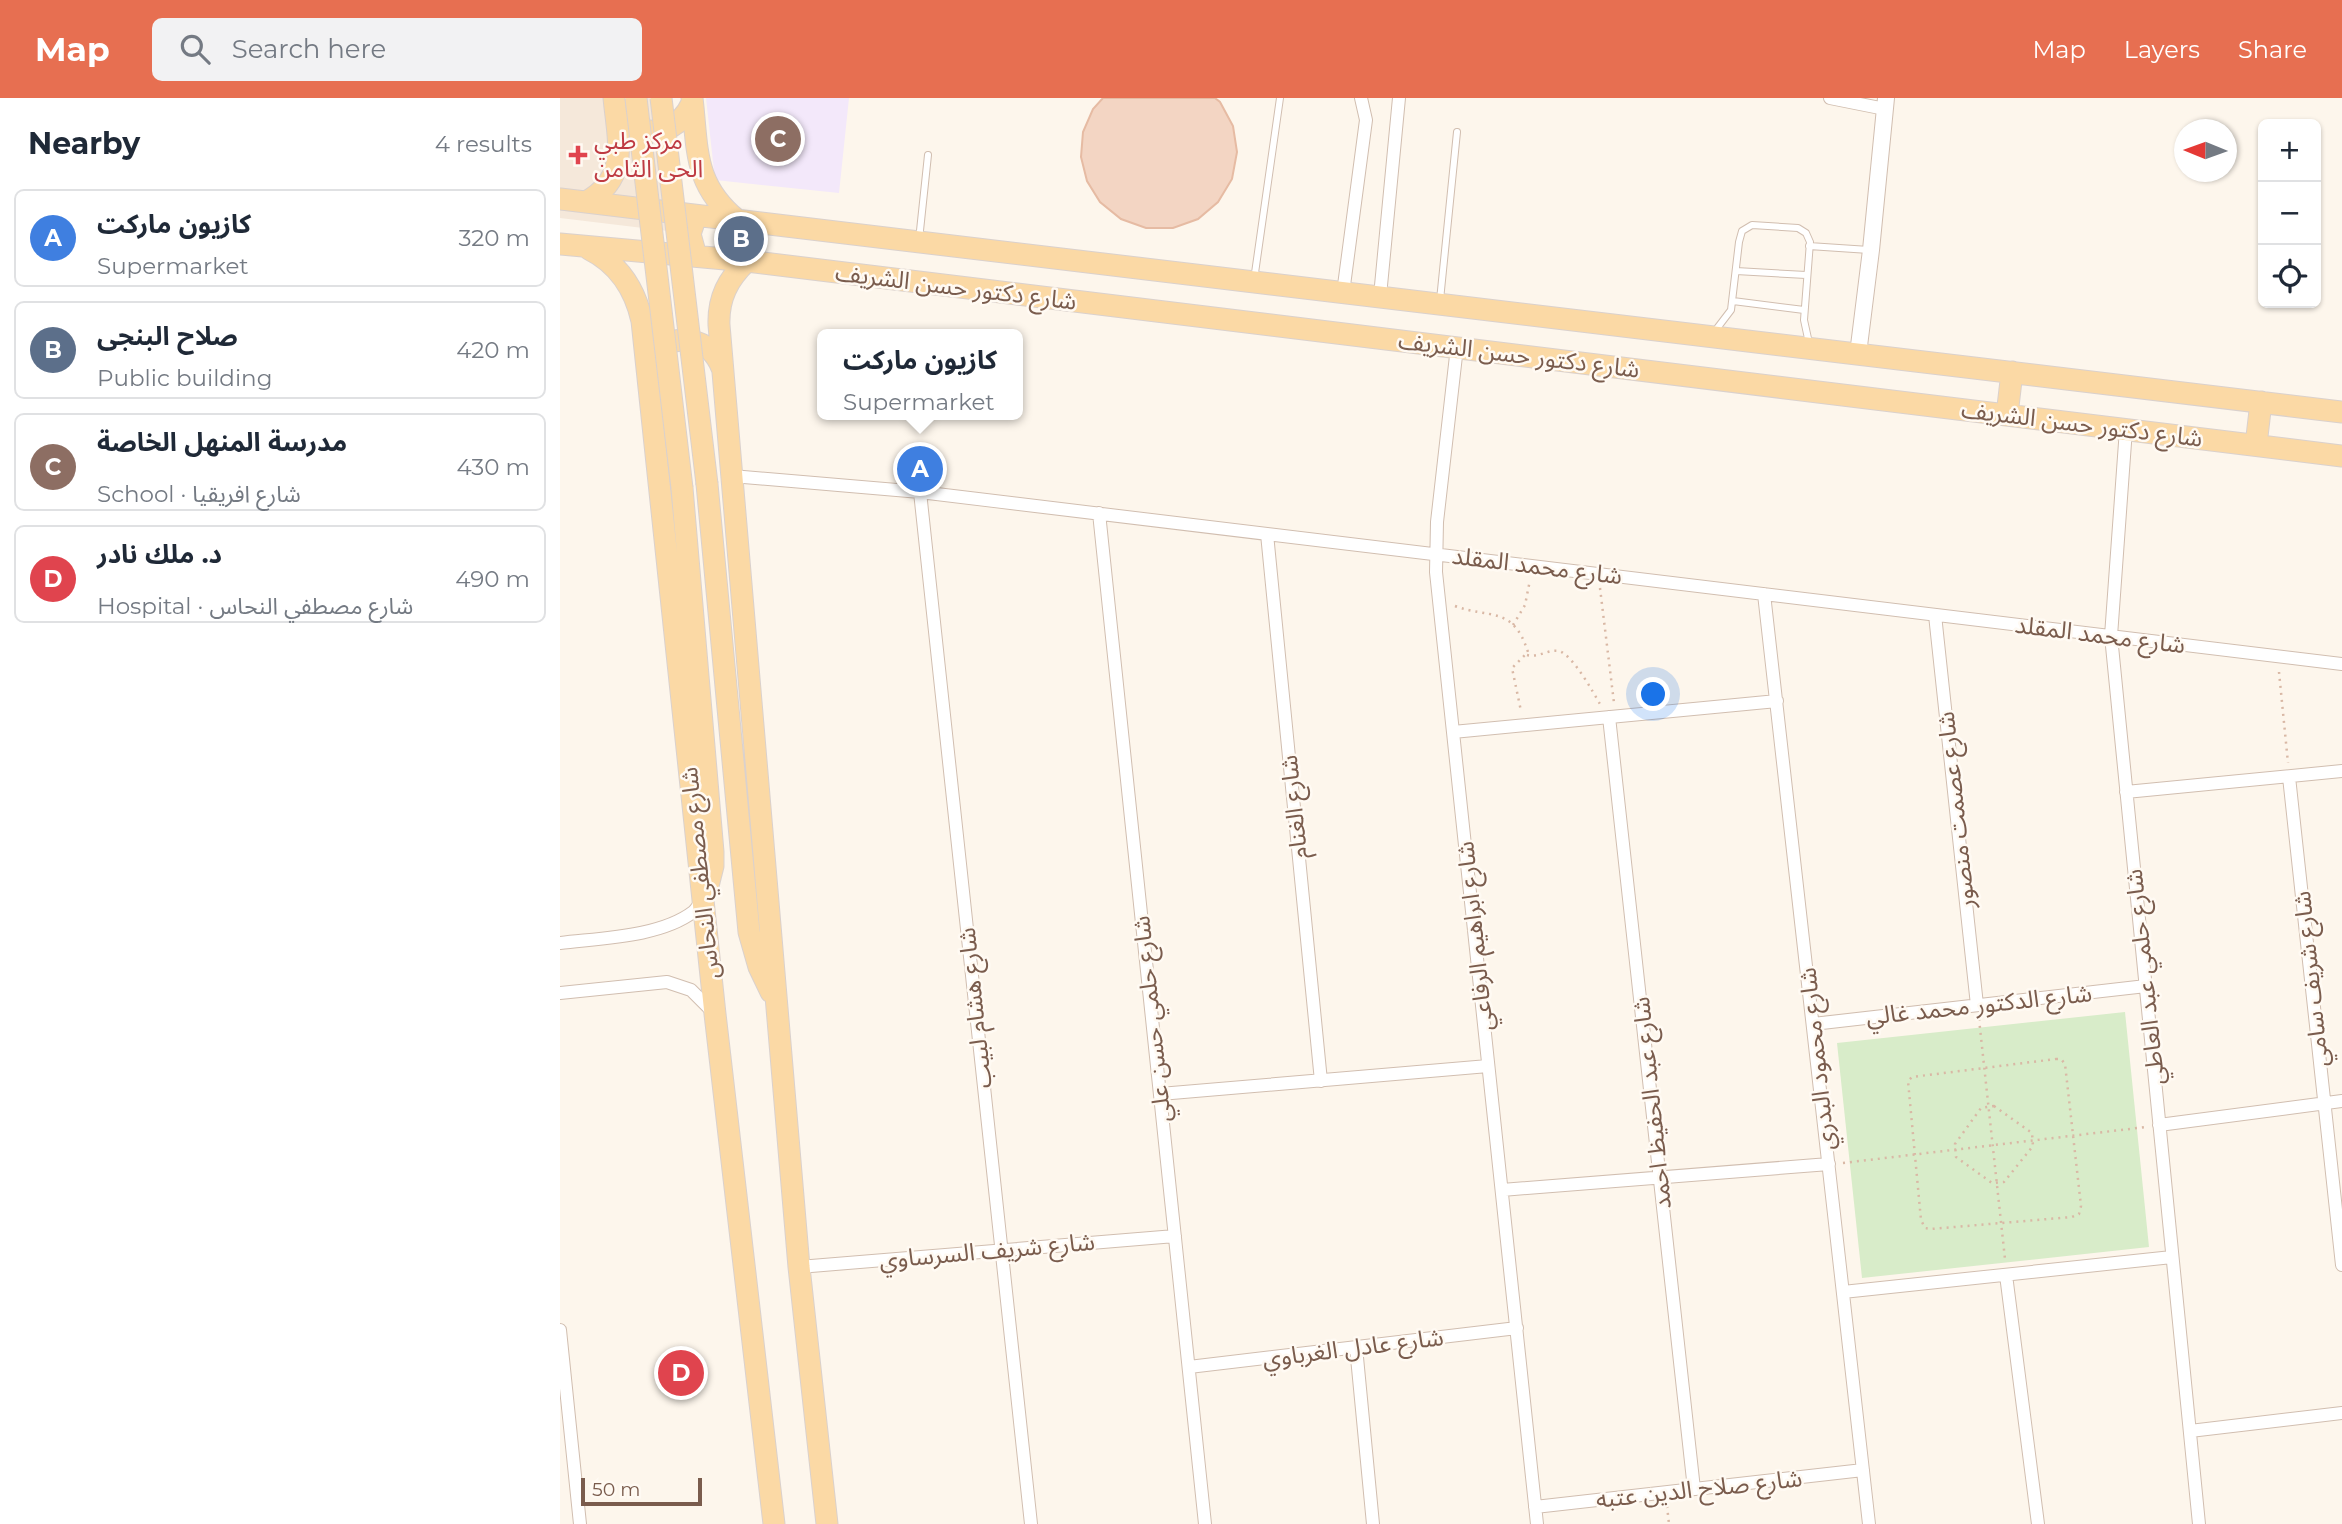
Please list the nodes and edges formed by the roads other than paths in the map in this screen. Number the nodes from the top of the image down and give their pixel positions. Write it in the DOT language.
graph roads {
  1 [pos="636,98"];
  2 [pos="661,98"];
  3 [pos="1280,98"];
  4 [pos="1361,98"];
  5 [pos="1399,98"];
  6 [pos="1830,98"];
  7 [pos="692,100"];
  8 [pos="614,102"];
  9 [pos="1885,103"];
  10 [pos="1457,132"];
  11 [pos="928,155"];
  12 [pos="560,199"];
  13 [pos="586,202"];
  14 [pos="641,209"];
  15 [pos="696,216"];
  16 [pos="737,220"];
  17 [pos="918,242"];
  18 [pos="560,244"];
  19 [pos="584,246"];
  20 [pos="1809,246"];
  21 [pos="1871,250"];
  22 [pos="637,251"];
  23 [pos="695,256"];
  24 [pos="747,261"];
  25 [pos="1737,271"];
  26 [pos="1807,275"];
  27 [pos="1254,282"];
  28 [pos="1343,293"];
  29 [pos="1380,296"];
  30 [pos="1733,302"];
  31 [pos="1439,304"];
  32 [pos="1804,310"];
  33 [pos="1708,335"];
  34 [pos="1457,348"];
  35 [pos="1812,348"];
  36 [pos="1858,354"];
  37 [pos="647,363"];
  38 [pos="722,370"];
  39 [pos="2012,372"];
  40 [pos="2261,402"];
  41 [pos="2342,412"];
  42 [pos="2007,415"];
  43 [pos="2126,429"];
  44 [pos="2256,445"];
  45 [pos="2342,456"];
  46 [pos="732,476"];
  47 [pos="920,492"];
  48 [pos="1099,513"];
  49 [pos="1267,534"];
  50 [pos="1436,554"];
  51 [pos="1764,594"];
  52 [pos="1935,615"];
  53 [pos="2111,636"];
  54 [pos="2342,664"];
  55 [pos="1777,701"];
  56 [pos="1612,717"];
  57 [pos="1453,732"];
  58 [pos="2342,772"];
  59 [pos="2289,777"];
  60 [pos="2126,792"];
  61 [pos="703,898"];
  62 [pos="560,943"];
  63 [pos="2146,986"];
  64 [pos="560,993"];
  65 [pos="776,999"];
  66 [pos="1978,1005"];
  67 [pos="715,1014"];
  68 [pos="1813,1024"];
  69 [pos="1489,1066"];
  70 [pos="1321,1081"];
  71 [pos="1160,1094"];
  72 [pos="2342,1101"];
  73 [pos="2324,1103"];
  74 [pos="2159,1125"];
  75 [pos="1829,1164"];
  76 [pos="1660,1179"];
  77 [pos="1502,1190"];
  78 [pos="1175,1236"];
  79 [pos="1002,1250"];
  80 [pos="2172,1257"];
  81 [pos="2342,1265"];
  82 [pos="799,1267"];
  83 [pos="2006,1275"];
  84 [pos="1843,1292"];
  85 [pos="1517,1328"];
  86 [pos="560,1330"];
  87 [pos="1356,1347"];
  88 [pos="1189,1367"];
  89 [pos="2342,1413"];
  90 [pos="2190,1431"];
  91 [pos="1863,1470"];
  92 [pos="1694,1489"];
  93 [pos="1535,1507"];
  94 [pos="580,1524"];
  95 [pos="774,1524"];
  96 [pos="827,1524"];
  97 [pos="1031,1524"];
  98 [pos="1205,1524"];
  99 [pos="1373,1524"];
  100 [pos="1537,1524"];
  101 [pos="1869,1524"];
  102 [pos="2038,1524"];
  103 [pos="2199,1524"];
  1 -- 61 [label="main road, bridge"];
  2 -- 65 [label="main road, bridge"];
  3 -- 27 [label="lane"];
  4 -- 28 [label="street"];
  5 -- 29 [label="street"];
  6 -- 9 [label="street"];
  7 -- 8 [label="main road"];
  7 -- 16 [label="main road"];
  8 -- 13 [label="main road"];
  9 -- 21 [label="street"];
  10 -- 31 [label="lane"];
  11 -- 17 [label="lane"];
  12 -- 13 [label="main road, شارع دكتور حسن الشريف"];
  13 -- 14 [label="main road, شارع دكتور حسن الشريف"];
  14 -- 15 [label="main road, شارع دكتور حسن الشريف"];
  14 -- 22 [label="main road"];
  15 -- 16 [label="main road, شارع دكتور حسن الشريف"];
  15 -- 23 [label="main road"];
  16 -- 17 [label="main road, شارع دكتور حسن الشريف"];
  17 -- 27 [label="main road, شارع دكتور حسن الشريف"];
  18 -- 19 [label="main road, شارع دكتور حسن الشريف"];
  19 -- 22 [label="main road, شارع دكتور حسن الشريف"];
  19 -- 37 [label="main road, شارع مصطفي النحاس"];
  20 -- 21 [label="lane"];
  20 -- 25 [label="lane"];
  20 -- 26 [label="lane"];
  21 -- 36 [label="street"];
  22 -- 23 [label="main road, شارع دكتور حسن الشريف"];
  23 -- 24 [label="main road, شارع دكتور حسن الشريف"];
  24 -- 34 [label="main road, شارع دكتور حسن الشريف"];
  24 -- 38 [label="main road"];
  25 -- 26 [label="lane"];
  25 -- 30 [label="lane"];
  26 -- 32 [label="lane"];
  27 -- 28 [label="main road, شارع دكتور حسن الشريف"];
  28 -- 29 [label="main road, شارع دكتور حسن الشريف"];
  29 -- 31 [label="main road, شارع دكتور حسن الشريف"];
  30 -- 32 [label="lane"];
  30 -- 33 [label="lane"];
  31 -- 33 [label="main road, شارع دكتور حسن الشريف"];
  32 -- 35 [label="lane"];
  33 -- 35 [label="main road, شارع دكتور حسن الشريف"];
  34 -- 42 [label="main road, شارع دكتور حسن الشريف"];
  34 -- 50 [label="street, شارع ابراهيم الرفاعي"];
  35 -- 36 [label="main road, شارع دكتور حسن الشريف"];
  36 -- 39 [label="main road, شارع دكتور حسن الشريف"];
  37 -- 38 [label="main road"];
  37 -- 61 [label="main road, شارع مصطفي النحاس"];
  38 -- 46 [label="main road"];
  39 -- 40 [label="main road, شارع دكتور حسن الشريف"];
  39 -- 42 [label="main road"];
  40 -- 41 [label="main road, شارع دكتور حسن الشريف"];
  40 -- 44 [label="main road"];
  42 -- 43 [label="main road, شارع دكتور حسن الشريف"];
  43 -- 44 [label="main road, شارع دكتور حسن الشريف"];
  43 -- 53 [label="street, شارع حلمي عبد العاطي"];
  44 -- 45 [label="main road, شارع دكتور حسن الشريف"];
  46 -- 47 [label="street, شارع محمد المقلد"];
  46 -- 65 [label="main road"];
  47 -- 48 [label="street, شارع محمد المقلد"];
  47 -- 79 [label="street, شارع هشام لبيب"];
  48 -- 49 [label="street, شارع محمد المقلد"];
  48 -- 71 [label="street, شارع حلمي حسن علي"];
  49 -- 50 [label="street, شارع محمد المقلد"];
  49 -- 70 [label="street, شارع الغنام"];
  50 -- 51 [label="street, شارع محمد المقلد"];
  50 -- 57 [label="street, شارع ابراهيم الرفاعي"];
  51 -- 52 [label="street, شارع محمد المقلد"];
  51 -- 55 [label="street, شارع محمود البدري"];
  52 -- 53 [label="street, شارع محمد المقلد"];
  52 -- 66 [label="street, شارع عصمت منصور"];
  53 -- 54 [label="street, شارع محمد المقلد"];
  53 -- 60 [label="street, شارع حلمي عبد العاطي"];
  55 -- 56 [label="street"];
  55 -- 68 [label="street, شارع محمود البدري"];
  56 -- 57 [label="street"];
  56 -- 76 [label="street, شارع عبد الحفيظ احمد"];
  57 -- 69 [label="street, شارع ابراهيم الرفاعي"];
  58 -- 59 [label="street"];
  59 -- 60 [label="street"];
  59 -- 73 [label="street, شارع شريف سامي"];
  60 -- 63 [label="street, شارع حلمي عبد العاطي"];
  61 -- 62 [label="street"];
  61 -- 67 [label="main road, شارع مصطفي النحاس"];
  63 -- 66 [label="street, شارع الدكتور محمد غالي"];
  63 -- 74 [label="street, شارع حلمي عبد العاطي"];
  64 -- 67 [label="street"];
  65 -- 82 [label="main road"];
  66 -- 68 [label="street, شارع الدكتور محمد غالي"];
  67 -- 95 [label="main road, شارع مصطفي النحاس"];
  68 -- 75 [label="street, شارع محمود البدري"];
  69 -- 70 [label="street"];
  69 -- 77 [label="street, شارع ابراهيم الرفاعي"];
  70 -- 71 [label="street"];
  71 -- 78 [label="street, شارع حلمي حسن علي"];
  72 -- 73 [label="street"];
  73 -- 74 [label="street"];
  73 -- 81 [label="street, شارع شريف سامي"];
  74 -- 80 [label="street, شارع حلمي عبد العاطي"];
  75 -- 76 [label="street"];
  75 -- 84 [label="street, شارع محمود البدري"];
  76 -- 77 [label="street"];
  76 -- 92 [label="street, شارع عبد الحفيظ احمد"];
  77 -- 85 [label="street, شارع ابراهيم الرفاعي"];
  78 -- 79 [label="street, شارع شريف السرساوي"];
  78 -- 88 [label="street, شارع حلمي حسن علي"];
  79 -- 82 [label="street, شارع شريف السرساوي"];
  79 -- 97 [label="street, شارع هشام لبيب"];
  80 -- 83 [label="street"];
  80 -- 90 [label="street, شارع حلمي عبد العاطي"];
  82 -- 96 [label="main road"];
  83 -- 84 [label="street"];
  83 -- 102 [label="street"];
  84 -- 91 [label="street, شارع محمود البدري"];
  85 -- 87 [label="street, شارع عادل الغرباوي"];
  85 -- 93 [label="street, شارع ابراهيم الرفاعي"];
  86 -- 94 [label="street"];
  87 -- 88 [label="street, شارع عادل الغرباوي"];
  87 -- 99 [label="street"];
  88 -- 98 [label="street, شارع حلمي حسن علي"];
  89 -- 90 [label="street"];
  90 -- 103 [label="street, شارع حلمي عبد العاطي"];
  91 -- 92 [label="street, شارع صلاح الدين عتبه"];
  91 -- 101 [label="street, شارع محمود البدري"];
  92 -- 93 [label="street, شارع صلاح الدين عتبه"];
  93 -- 100 [label="street, شارع ابراهيم الرفاعي"];
}
